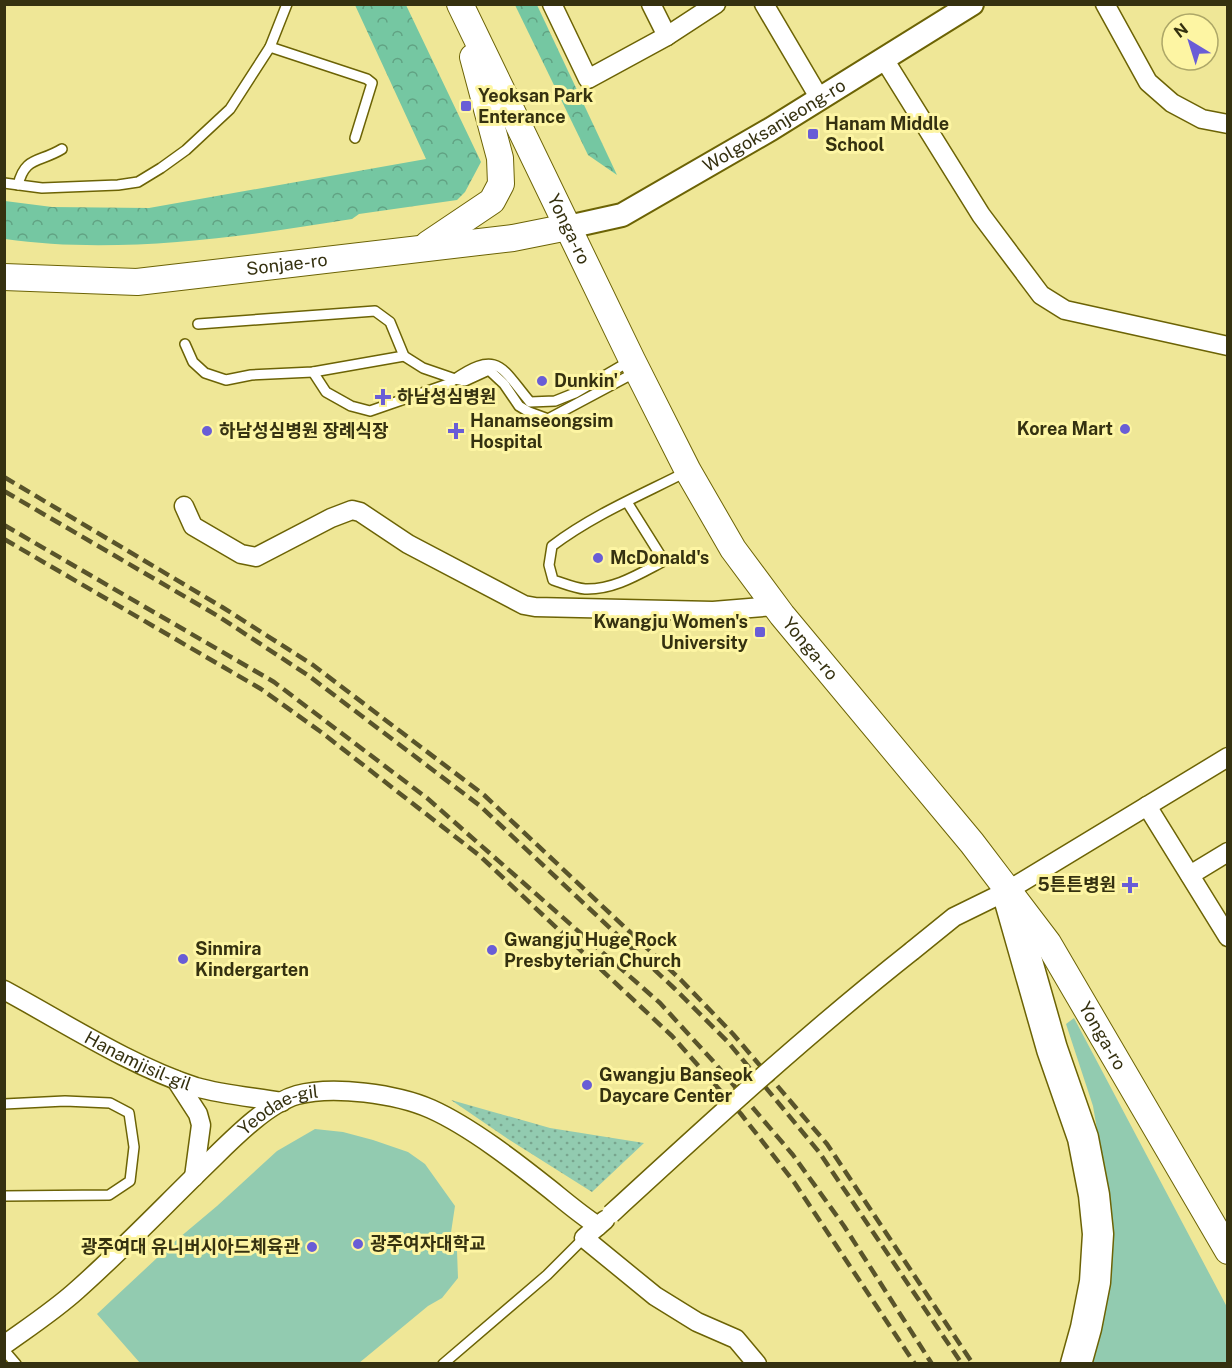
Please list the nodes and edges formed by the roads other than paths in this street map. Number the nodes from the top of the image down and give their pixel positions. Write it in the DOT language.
graph roads {
  1 [pos="287,4"];
  2 [pos="459,4"];
  3 [pos="552,4"];
  4 [pos="651,4"];
  5 [pos="716,4"];
  6 [pos="764,4"];
  7 [pos="972,4"];
  8 [pos="1106,4"];
  9 [pos="667,36"];
  10 [pos="270,47"];
  11 [pos="884,59"];
  12 [pos="820,99"];
  13 [pos="1227,124"];
  14 [pos="355,138"];
  15 [pos="62,149"];
  16 [pos="4,183"];
  17 [pos="18,185"];
  18 [pos="568,227"];
  19 [pos="422,248"];
  20 [pos="4,277"];
  21 [pos="198,324"];
  22 [pos="185,344"];
  23 [pos="1227,346"];
  24 [pos="404,356"];
  25 [pos="635,365"];
  26 [pos="313,372"];
  27 [pos="462,378"];
  28 [pos="688,471"];
  29 [pos="627,502"];
  30 [pos="184,506"];
  31 [pos="775,606"];
  32 [pos="1227,757"];
  33 [pos="1148,806"];
  34 [pos="1227,852"];
  35 [pos="1190,875"];
  36 [pos="1007,891"];
  37 [pos="1227,937"];
  38 [pos="4,990"];
  39 [pos="176,1080"];
  40 [pos="282,1102"];
  41 [pos="4,1104"];
  42 [pos="194,1177"];
  43 [pos="4,1196"];
  44 [pos="1200,1205"];
  45 [pos="604,1220"];
  46 [pos="1227,1226"];
  47 [pos="584,1238"];
  48 [pos="1227,1251"];
  49 [pos="4,1345"];
  50 [pos="4,1350"];
  51 [pos="16,1364"];
  52 [pos="443,1364"];
  53 [pos="757,1364"];
  54 [pos="1076,1364"];
  1 -- 10 [label="lane"];
  2 -- 18 [label="main road, Yonga-ro"];
  2 -- 19 [label="main road"];
  3 -- 9 [label="street"];
  4 -- 9 [label="street"];
  5 -- 9 [label="street"];
  6 -- 12 [label="street"];
  7 -- 11 [label="street, Wolgoksanjeong-ro"];
  8 -- 13 [label="street"];
  10 -- 14 [label="lane"];
  10 -- 17 [label="lane"];
  11 -- 12 [label="street, Wolgoksanjeong-ro"];
  11 -- 23 [label="street"];
  12 -- 18 [label="street, Wolgoksanjeong-ro"];
  15 -- 17 [label="lane"];
  16 -- 17 [label="lane"];
  18 -- 19 [label="main road, Sonjae-ro"];
  18 -- 25 [label="main road, Yonga-ro"];
  19 -- 20 [label="main road, Sonjae-ro"];
  21 -- 24 [label="lane"];
  22 -- 26 [label="lane"];
  24 -- 26 [label="lane"];
  24 -- 27 [label="lane"];
  25 -- 27 [label="lane"];
  25 -- 27 [label="lane"];
  25 -- 28 [label="main road, Yonga-ro"];
  26 -- 27 [label="lane"];
  28 -- 29 [label="lane"];
  28 -- 31 [label="main road, Yonga-ro"];
  29 -- 29 [label="lane"];
  30 -- 31 [label="street"];
  31 -- 36 [label="main road, Yonga-ro"];
  32 -- 33 [label="street"];
  33 -- 35 [label="street"];
  33 -- 36 [label="street"];
  34 -- 35 [label="street"];
  35 -- 37 [label="street"];
  36 -- 44 [label="main road, Yonga-ro"];
  36 -- 45 [label="street, bridge"];
  36 -- 54 [label="highway"];
  38 -- 39 [label="street, Hanamjisil-gil"];
  39 -- 40 [label="street, Hanamjisil-gil"];
  39 -- 42 [label="street"];
  40 -- 42 [label="street, Yeodae-gil"];
  40 -- 45 [label="street, Yeodae-gil"];
  41 -- 43 [label="lane"];
  42 -- 49 [label="street, Yeodae-gil"];
  44 -- 46 [label="street"];
  44 -- 48 [label="main road, Yonga-ro"];
  45 -- 47 [label="street"];
  47 -- 52 [label="lane"];
  47 -- 53 [label="street"];
  50 -- 51 [label="lane"];
}
